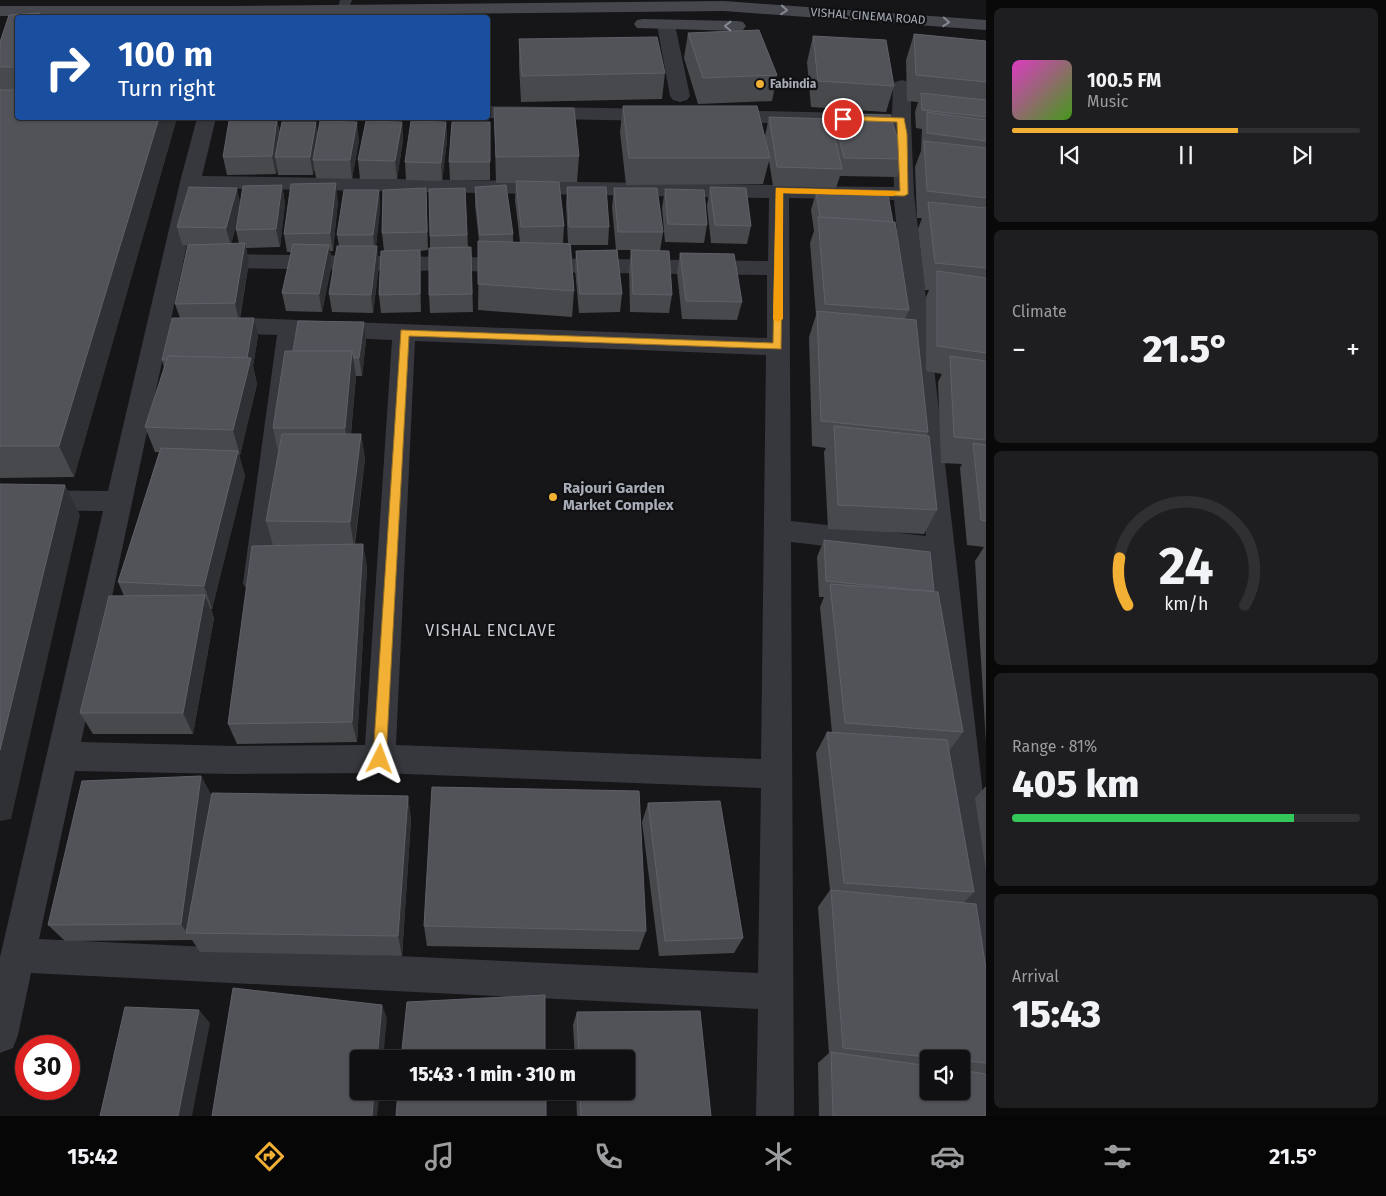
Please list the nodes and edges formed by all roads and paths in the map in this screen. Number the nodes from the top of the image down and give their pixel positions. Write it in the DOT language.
graph roads {
  1 [pos="344,5"];
  2 [pos="600,6"];
  3 [pos="0,11"];
  4 [pos="232,14"];
  5 [pos="490,24"];
  6 [pos="629,24"];
  7 [pos="0,25"];
  8 [pos="15,25"];
  9 [pos="666,25"];
  10 [pos="986,25"];
  11 [pos="755,26"];
  12 [pos="794,28"];
  13 [pos="986,40"];
  14 [pos="902,86"];
  15 [pos="690,109"];
  16 [pos="490,112"];
  17 [pos="206,120"];
  18 [pos="901,120"];
  19 [pos="190,182"];
  20 [pos="779,190"];
  21 [pos="904,194"];
  22 [pos="172,260"];
  23 [pos="778,268"];
  24 [pos="177,324"];
  25 [pos="290,328"];
  26 [pos="404,332"];
  27 [pos="778,347"];
  28 [pos="0,500"];
  29 [pos="119,501"];
  30 [pos="777,530"];
  31 [pos="940,548"];
  32 [pos="254,603"];
  33 [pos="62,756"];
  34 [pos="380,759"];
  35 [pos="776,774"];
  36 [pos="18,955"];
  37 [pos="986,973"];
  38 [pos="775,992"];
  39 [pos="0,1035"];
  40 [pos="775,1116"];
  1 -- 2 [label="street, VISHAL CINEMA ROAD"];
  1 -- 4 [label="street, VISHAL CINEMA ROAD"];
  2 -- 5 [label="street"];
  2 -- 10 [label="street, VISHAL CINEMA ROAD, one-way"];
  3 -- 4 [label="street, VISHAL CINEMA ROAD"];
  6 -- 9 [label="street"];
  7 -- 8 [label="street"];
  11 -- 9 [label="street, one-way"];
  9 -- 15 [label="street"];
  12 -- 13 [label="street, VISHAL CINEMA ROAD"];
  14 -- 18 [label="street"];
  15 -- 16 [label="street"];
  15 -- 18 [label="street"];
  17 -- 19 [label="street"];
  18 -- 21 [label="street"];
  19 -- 20 [label="street"];
  19 -- 22 [label="street"];
  20 -- 21 [label="street"];
  20 -- 23 [label="street"];
  21 -- 31 [label="street"];
  22 -- 23 [label="street"];
  22 -- 24 [label="street"];
  23 -- 27 [label="street"];
  24 -- 25 [label="street"];
  24 -- 29 [label="street"];
  25 -- 26 [label="street"];
  25 -- 32 [label="street"];
  26 -- 27 [label="street"];
  26 -- 34 [label="street"];
  27 -- 30 [label="street"];
  28 -- 29 [label="street"];
  29 -- 33 [label="street"];
  30 -- 31 [label="street"];
  30 -- 35 [label="street"];
  31 -- 37 [label="street"];
  33 -- 34 [label="street"];
  33 -- 36 [label="street"];
  34 -- 35 [label="street"];
  35 -- 38 [label="street"];
  36 -- 38 [label="street"];
  36 -- 39 [label="street"];
  38 -- 40 [label="street"];
}
